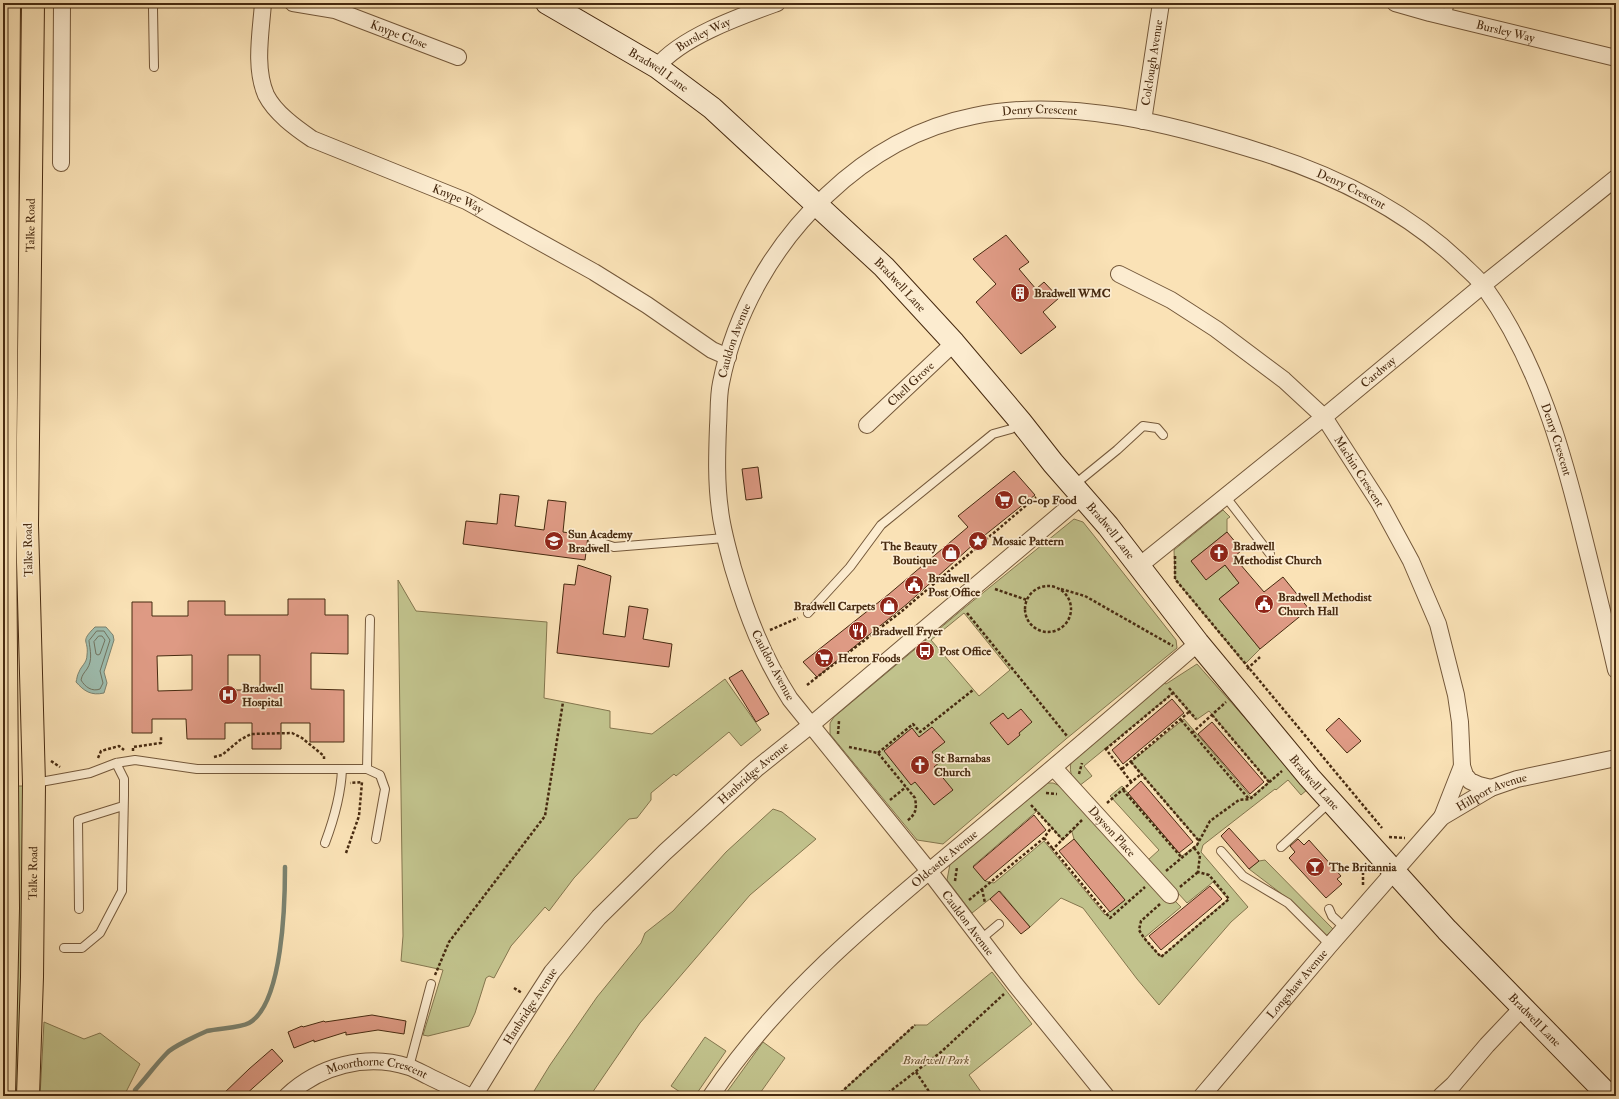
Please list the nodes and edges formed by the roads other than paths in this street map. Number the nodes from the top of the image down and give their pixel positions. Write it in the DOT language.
graph roads {
  1 [pos="9,3"];
  2 [pos="15,3"];
  3 [pos="33,3"];
  4 [pos="62,3"];
  5 [pos="154,3"];
  6 [pos="263,3"];
  7 [pos="293,3"];
  8 [pos="547,3"];
  9 [pos="777,3"];
  10 [pos="1161,3"];
  11 [pos="1395,3"];
  12 [pos="1448,10"];
  13 [pos="7,40"];
  14 [pos="458,58"];
  15 [pos="1616,58"];
  16 [pos="154,67"];
  17 [pos="657,67"];
  18 [pos="1143,121"];
  19 [pos="60,163"];
  20 [pos="1616,178"];
  21 [pos="817,204"];
  22 [pos="1119,274"];
  23 [pos="1483,285"];
  24 [pos="954,343"];
  25 [pos="728,358"];
  26 [pos="4,406"];
  27 [pos="28,406"];
  28 [pos="1324,417"];
  29 [pos="1020,421"];
  30 [pos="867,425"];
  31 [pos="1163,435"];
  32 [pos="1077,491"];
  33 [pos="1224,496"];
  34 [pos="725,538"];
  35 [pos="593,540"];
  36 [pos="1270,554"];
  37 [pos="1139,566"];
  38 [pos="808,613"];
  39 [pos="370,619"];
  40 [pos="1198,643"];
  41 [pos="1616,670"];
  42 [pos="811,725"];
  43 [pos="1616,758"];
  44 [pos="116,763"];
  45 [pos="1462,766"];
  46 [pos="1054,768"];
  47 [pos="342,769"];
  48 [pos="367,769"];
  49 [pos="34,784"];
  50 [pos="1491,788"];
  51 [pos="1331,801"];
  52 [pos="123,806"];
  53 [pos="1442,816"];
  54 [pos="376,839"];
  55 [pos="325,844"];
  56 [pos="1281,847"];
  57 [pos="1221,851"];
  58 [pos="929,871"];
  59 [pos="1394,873"];
  60 [pos="1170,895"];
  61 [pos="8,908"];
  62 [pos="79,909"];
  63 [pos="1329,909"];
  64 [pos="999,924"];
  65 [pos="1345,928"];
  66 [pos="981,939"];
  67 [pos="1330,945"];
  68 [pos="64,948"];
  69 [pos="431,984"];
  70 [pos="1522,1008"];
  71 [pos="409,1067"];
  72 [pos="4,1096"];
  73 [pos="28,1096"];
  74 [pos="287,1096"];
  75 [pos="469,1096"];
  76 [pos="474,1096"];
  77 [pos="711,1096"];
  78 [pos="1106,1096"];
  79 [pos="1202,1096"];
  80 [pos="1441,1096"];
  81 [pos="1609,1096"];
  1 -- 13 [label="highway, Talke Road"];
  2 -- 13 [label="highway, Talke Road"];
  3 -- 27 [label="highway, Talke Road"];
  4 -- 19 [label="street"];
  5 -- 16 [label="lane"];
  6 -- 25 [label="street, Knype Way"];
  7 -- 14 [label="street, Knype Close"];
  8 -- 17 [label="street, Bradwell Lane"];
  9 -- 17 [label="street, Bursley Way"];
  10 -- 18 [label="street, Colclough Avenue"];
  11 -- 12 [label="street, Bursley Way"];
  12 -- 15 [label="street, Bursley Way"];
  13 -- 26 [label="highway, Talke Road"];
  17 -- 21 [label="street, Bradwell Lane"];
  18 -- 21 [label="street, Denry Crescent"];
  18 -- 23 [label="street, Denry Crescent"];
  20 -- 23 [label="street, Cardway"];
  21 -- 24 [label="street, Bradwell Lane"];
  21 -- 25 [label="street, Cauldon Avenue"];
  22 -- 28 [label="street, Machin Crescent"];
  23 -- 28 [label="street, Cardway"];
  23 -- 41 [label="street, Denry Crescent"];
  24 -- 29 [label="street, Bradwell Lane"];
  24 -- 30 [label="street, Chell Grove"];
  25 -- 34 [label="street, Cauldon Avenue"];
  26 -- 27 [label="street"];
  26 -- 61 [label="highway, Talke Road"];
  27 -- 49 [label="highway, Talke Road"];
  28 -- 33 [label="street, Cardway"];
  28 -- 45 [label="street, Machin Crescent"];
  29 -- 32 [label="street, Bradwell Lane"];
  29 -- 38 [label="lane"];
  31 -- 32 [label="lane"];
  32 -- 37 [label="street, Bradwell Lane"];
  32 -- 42 [label="street, Hanbridge Avenue"];
  33 -- 36 [label="lane"];
  33 -- 37 [label="street, Cardway"];
  34 -- 35 [label="lane"];
  34 -- 42 [label="street, Cauldon Avenue"];
  37 -- 40 [label="street, Bradwell Lane"];
  39 -- 48 [label="lane"];
  40 -- 46 [label="street, Oldcastle Avenue"];
  40 -- 51 [label="street, Bradwell Lane"];
  42 -- 58 [label="street, Cauldon Avenue"];
  42 -- 76 [label="street, Hanbridge Avenue"];
  43 -- 50 [label="street, Hillport Avenue"];
  44 -- 47 [label="lane"];
  44 -- 49 [label="lane"];
  44 -- 52 [label="lane"];
  45 -- 50 [label="street"];
  45 -- 53 [label="street, Machin Crescent"];
  46 -- 58 [label="street, Oldcastle Avenue"];
  46 -- 60 [label="street, Dayson Place"];
  47 -- 48 [label="lane"];
  47 -- 55 [label="lane"];
  48 -- 54 [label="lane"];
  49 -- 61 [label="highway"];
  49 -- 73 [label="highway, Talke Road"];
  50 -- 53 [label="street, Hillport Avenue"];
  51 -- 56 [label="lane"];
  51 -- 59 [label="street, Bradwell Lane"];
  52 -- 62 [label="lane"];
  52 -- 68 [label="lane"];
  53 -- 59 [label="street, Hillport Avenue"];
  57 -- 67 [label="lane"];
  58 -- 66 [label="street, Cauldon Avenue"];
  58 -- 77 [label="street, Oldcastle Avenue"];
  59 -- 65 [label="street, Longshaw Avenue"];
  59 -- 70 [label="street, Bradwell Lane"];
  61 -- 72 [label="highway, Talke Road"];
  63 -- 65 [label="lane"];
  64 -- 66 [label="lane"];
  65 -- 67 [label="street, Longshaw Avenue"];
  66 -- 78 [label="street, Cauldon Avenue"];
  67 -- 79 [label="street, Longshaw Avenue"];
  69 -- 71 [label="lane"];
  70 -- 80 [label="street"];
  70 -- 81 [label="street, Bradwell Lane"];
  71 -- 74 [label="street, Moorthorne Crescent"];
  71 -- 75 [label="street, Moorthorne Crescent"];
}
